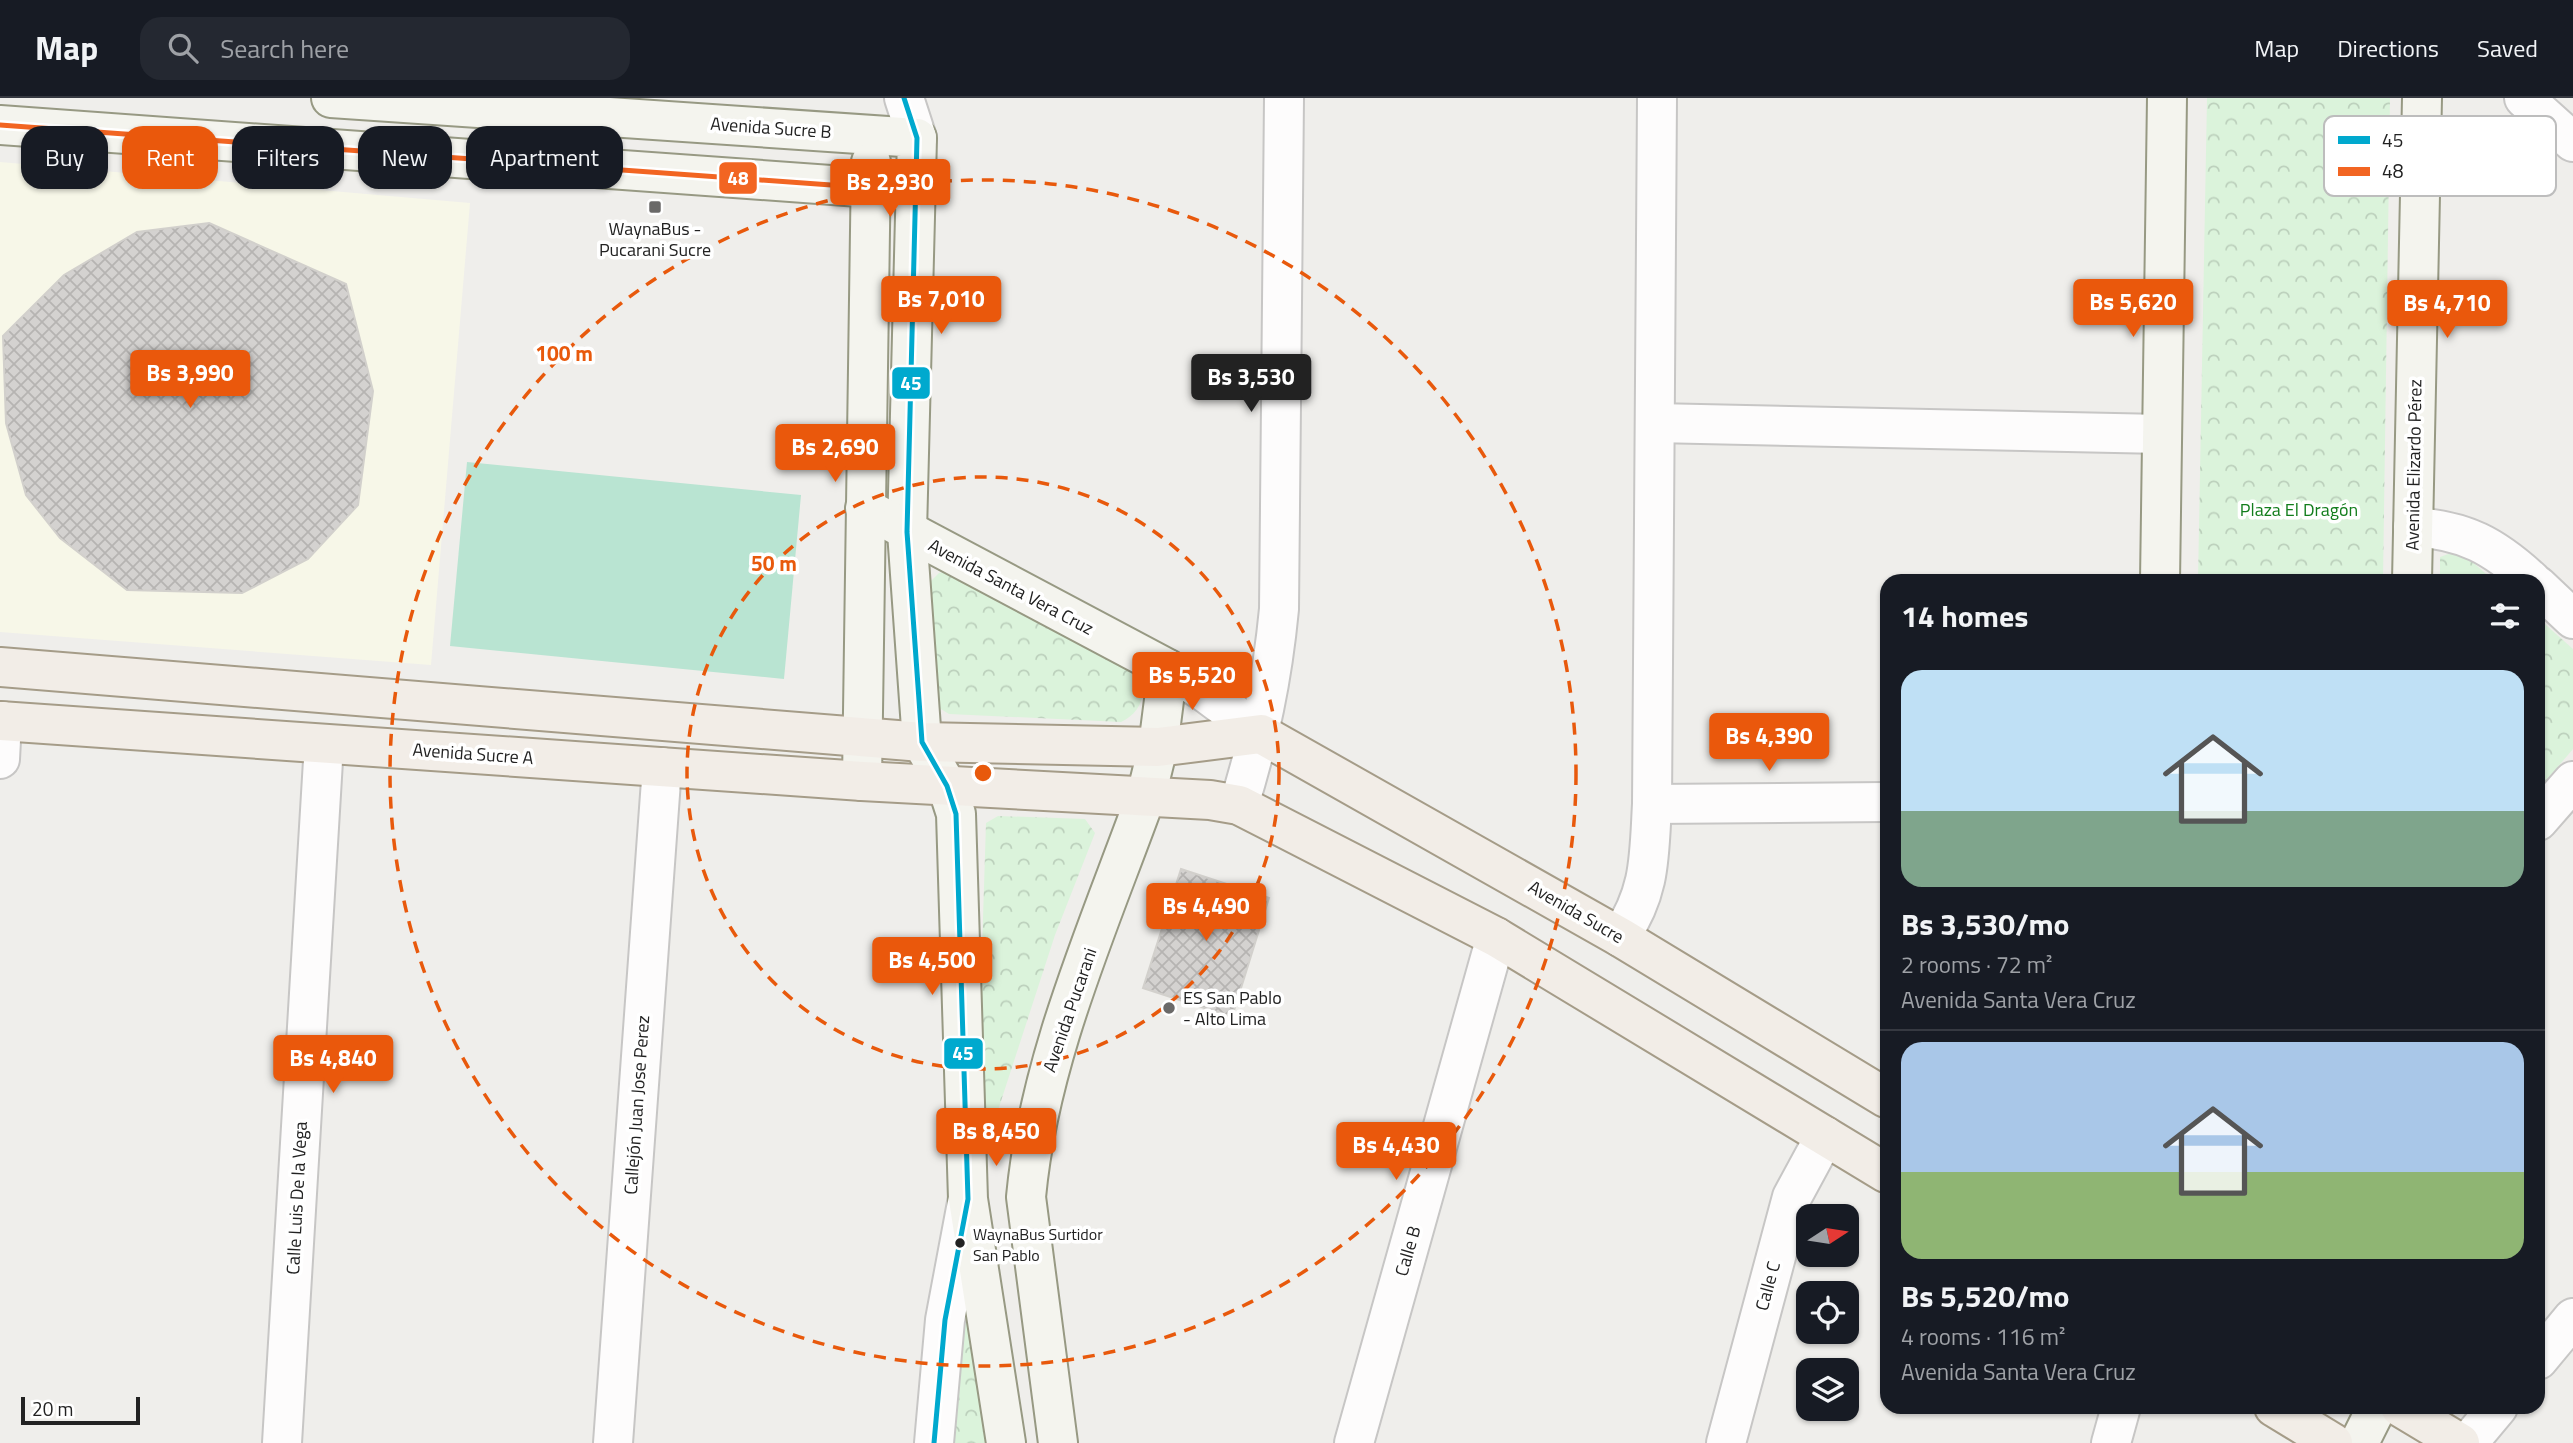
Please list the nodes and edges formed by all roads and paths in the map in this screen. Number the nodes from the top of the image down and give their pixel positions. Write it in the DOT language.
graph roads {
  1 [pos="331,98"];
  2 [pos="891,98"];
  3 [pos="904,98"];
  4 [pos="1284,98"];
  5 [pos="1657,98"];
  6 [pos="2167,98"];
  7 [pos="2422,98"];
  8 [pos="2524,98"];
  9 [pos="524,105"];
  10 [pos="2422,116"];
  11 [pos="2544,116"];
  12 [pos="0,125"];
  13 [pos="2556,127"];
  14 [pos="873,135"];
  15 [pos="917,138"];
  16 [pos="2573,142"];
  17 [pos="869,188"];
  18 [pos="914,191"];
  19 [pos="2420,196"];
  20 [pos="1655,423"];
  21 [pos="2161,435"];
  22 [pos="864,508"];
  23 [pos="2413,527"];
  24 [pos="907,532"];
  25 [pos="2160,574"];
  26 [pos="2412,574"];
  27 [pos="2525,574"];
  28 [pos="2545,593"];
  29 [pos="2573,619"];
  30 [pos="0,667"];
  31 [pos="1168,669"];
  32 [pos="1,721"];
  33 [pos="1261,734"];
  34 [pos="862,736"];
  35 [pos="922,743"];
  36 [pos="324,744"];
  37 [pos="1158,747"];
  38 [pos="0,759"];
  39 [pos="662,767"];
  40 [pos="862,781"];
  41 [pos="2573,781"];
  42 [pos="947,786"];
  43 [pos="1146,796"];
  44 [pos="1880,802"];
  45 [pos="1652,804"];
  46 [pos="1239,805"];
  47 [pos="2545,813"];
  48 [pos="1496,937"];
  49 [pos="1620,937"];
  50 [pos="1880,1094"];
  51 [pos="1825,1136"];
  52 [pos="1880,1169"];
  53 [pos="1026,1197"];
  54 [pos="968,1199"];
  55 [pos="2573,1318"];
  56 [pos="2545,1352"];
  57 [pos="2119,1414"];
  58 [pos="2285,1414"];
  59 [pos="2374,1414"];
  60 [pos="2412,1414"];
  61 [pos="2492,1414"];
  62 [pos="282,1443"];
  63 [pos="613,1443"];
  64 [pos="934,1443"];
  65 [pos="1006,1443"];
  66 [pos="1058,1443"];
  67 [pos="1354,1443"];
  68 [pos="1726,1443"];
  69 [pos="2111,1443"];
  70 [pos="2333,1443"];
  71 [pos="2359,1443"];
  72 [pos="2460,1443"];
  73 [pos="2468,1443"];
  1 -- 9 [label="street, Avenida Sucre B"];
  2 -- 14 [label="street"];
  3 -- 15 [label="street"];
  4 -- 33 [label="street"];
  5 -- 20 [label="street"];
  6 -- 21 [label="street"];
  7 -- 10 [label="street, Avenida Elizardo Pérez"];
  8 -- 11 [label="street"];
  9 -- 14 [label="street, Avenida Sucre B"];
  12 -- 17 [label="street"];
  13 -- 16 [label="street"];
  14 -- 15 [label="street, Avenida Sucre B"];
  14 -- 17 [label="street"];
  15 -- 18 [label="street"];
  17 -- 18 [label="street"];
  17 -- 22 [label="street"];
  18 -- 24 [label="street"];
  19 -- 23 [label="street, Avenida Elizardo Pérez"];
  20 -- 21 [label="street"];
  20 -- 45 [label="street"];
  21 -- 25 [label="street"];
  22 -- 24 [label="street, Avenida Santa Vera Cruz"];
  22 -- 34 [label="street"];
  23 -- 26 [label="street, Avenida Elizardo Pérez"];
  23 -- 27 [label="street"];
  24 -- 31 [label="street, Avenida Santa Vera Cruz"];
  24 -- 35 [label="street"];
  28 -- 29 [label="street"];
  30 -- 34 [label="main road"];
  31 -- 33 [label="street, Avenida Santa Vera Cruz"];
  31 -- 37 [label="street, Avenida Pucarani"];
  32 -- 36 [label="main road, Avenida Sucre A"];
  32 -- 38 [label="street"];
  33 -- 37 [label="main road"];
  33 -- 46 [label="street"];
  33 -- 49 [label="main road, Avenida Sucre"];
  34 -- 35 [label="main road"];
  34 -- 40 [label="street"];
  35 -- 37 [label="main road"];
  35 -- 42 [label="street"];
  36 -- 39 [label="main road, Avenida Sucre A"];
  36 -- 62 [label="street, Calle Luis De la Vega"];
  37 -- 43 [label="street, Avenida Pucarani"];
  39 -- 40 [label="main road, Avenida Sucre A"];
  39 -- 63 [label="street, Callejón Juan Jose Perez"];
  40 -- 42 [label="main road, Avenida Sucre A"];
  41 -- 47 [label="street"];
  42 -- 43 [label="main road"];
  42 -- 54 [label="street"];
  43 -- 46 [label="main road"];
  43 -- 53 [label="street, Avenida Pucarani"];
  44 -- 45 [label="street"];
  45 -- 49 [label="street"];
  46 -- 48 [label="main road"];
  48 -- 51 [label="main road"];
  48 -- 67 [label="street, Calle B"];
  49 -- 50 [label="main road, Avenida Sucre"];
  51 -- 52 [label="main road"];
  51 -- 68 [label="street, Calle C"];
  53 -- 54 [label="street"];
  53 -- 66 [label="street, Avenida Pucarani"];
  54 -- 64 [label="street"];
  54 -- 65 [label="street"];
  55 -- 56 [label="street"];
  57 -- 69 [label="street"];
  58 -- 70 [label="main road"];
  59 -- 71 [label="street"];
  60 -- 72 [label="main road"];
  61 -- 73 [label="street"];
}
